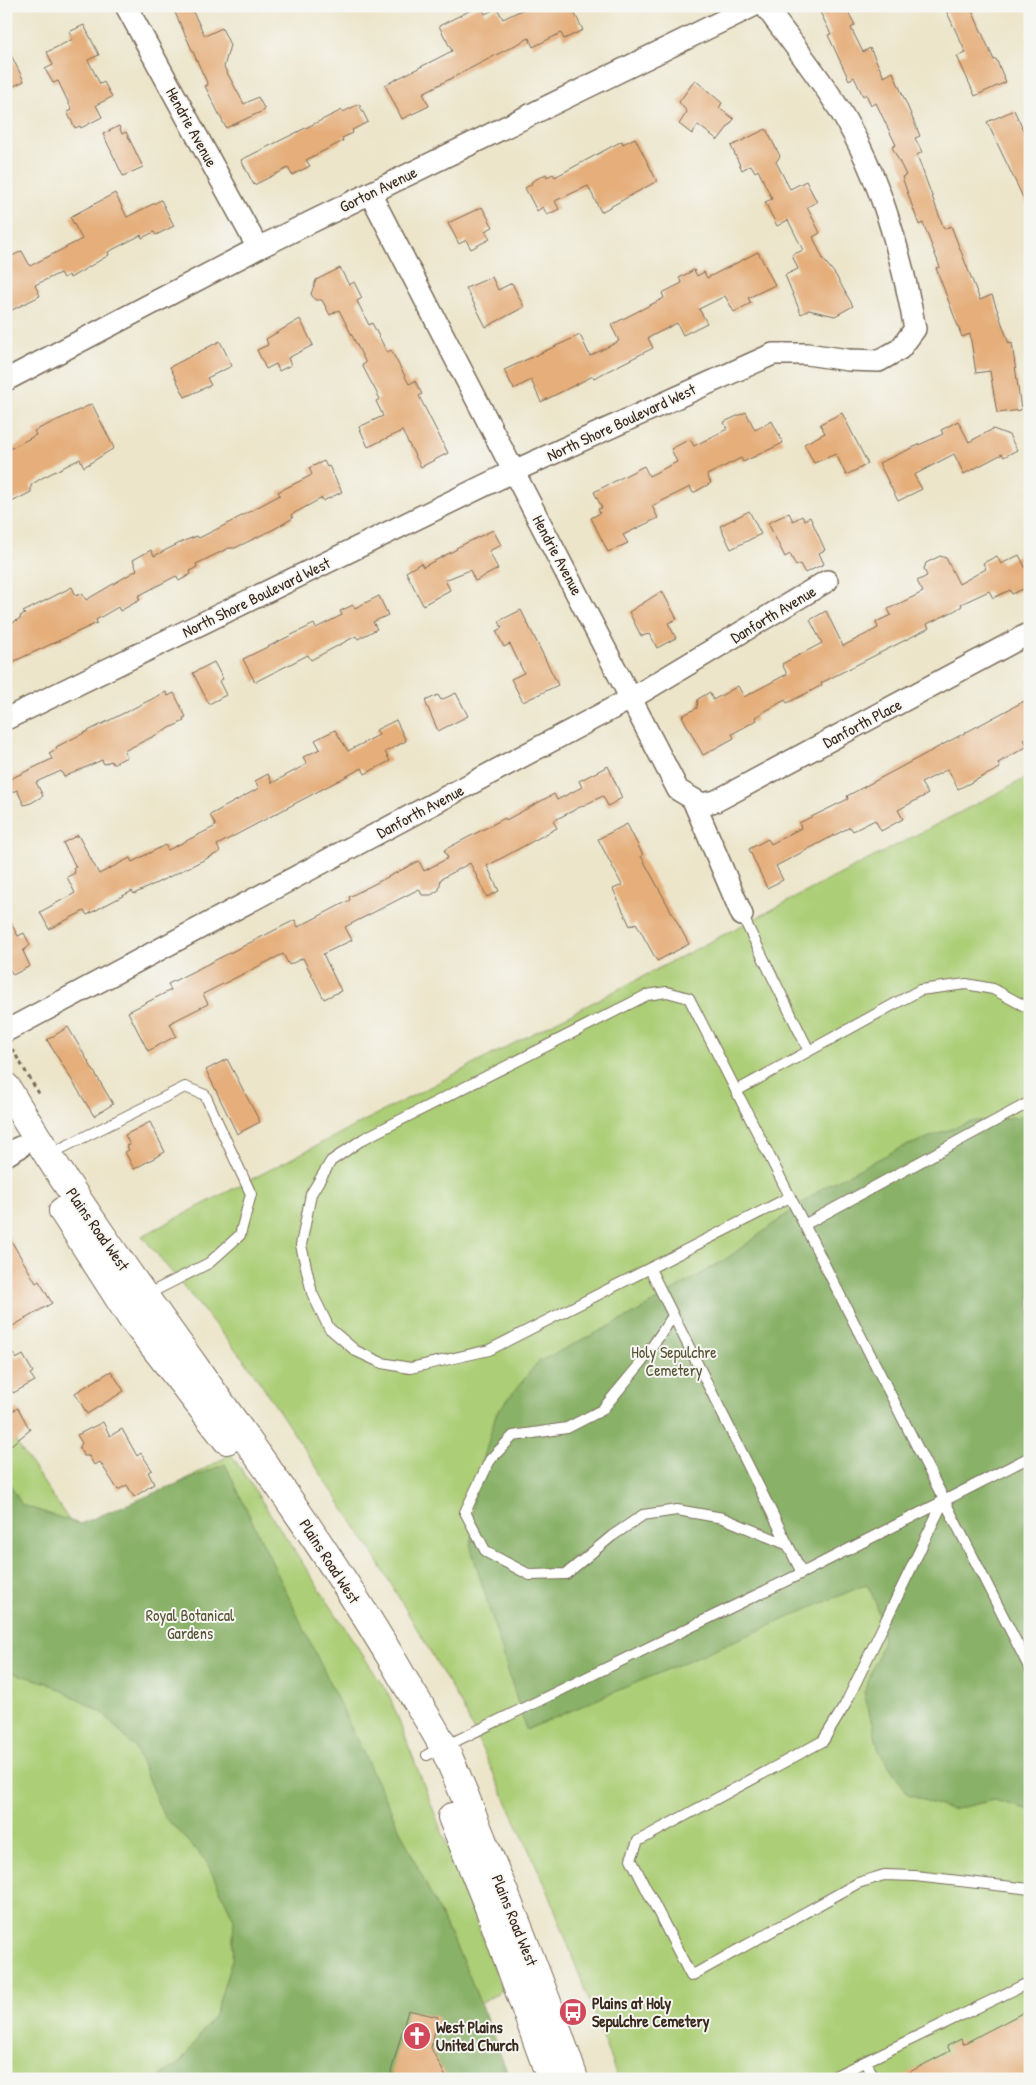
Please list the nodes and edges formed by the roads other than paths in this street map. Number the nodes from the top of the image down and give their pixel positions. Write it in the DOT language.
graph roads {
  1 [pos="126,6"];
  2 [pos="753,6"];
  3 [pos="765,6"];
  4 [pos="370,193"];
  5 [pos="258,248"];
  6 [pos="6,380"];
  7 [pos="514,471"];
  8 [pos="827,581"];
  9 [pos="1030,633"];
  10 [pos="632,698"];
  11 [pos="6,719"];
  12 [pos="693,800"];
  13 [pos="742,915"];
  14 [pos="1030,1008"];
  15 [pos="6,1031"];
  16 [pos="808,1051"];
  17 [pos="6,1086"];
  18 [pos="736,1091"];
  19 [pos="1030,1102"];
  20 [pos="6,1124"];
  21 [pos="13,1151"];
  22 [pos="47,1156"];
  23 [pos="790,1197"];
  24 [pos="804,1226"];
  25 [pos="650,1268"];
  26 [pos="144,1296"];
  27 [pos="673,1316"];
  28 [pos="1030,1457"];
  29 [pos="944,1500"];
  30 [pos="788,1545"];
  31 [pos="802,1573"];
  32 [pos="1030,1670"];
  33 [pos="435,1750"];
  34 [pos="1030,1888"];
  35 [pos="1030,1982"];
  36 [pos="866,2061"];
  37 [pos="551,2079"];
  38 [pos="574,2079"];
  39 [pos="829,2079"];
  40 [pos="874,2079"];
  1 -- 5 [label="street, Hendrie Avenue"];
  2 -- 4 [label="street, Gorton Avenue"];
  3 -- 7 [label="street, North Shore Boulevard West"];
  4 -- 5 [label="street, Gorton Avenue"];
  4 -- 7 [label="street, Hendrie Avenue"];
  5 -- 6 [label="street, Gorton Avenue"];
  7 -- 10 [label="street, Hendrie Avenue"];
  7 -- 11 [label="street, North Shore Boulevard West"];
  8 -- 10 [label="street, Danforth Avenue"];
  9 -- 12 [label="street, Danforth Place"];
  10 -- 12 [label="street, Hendrie Avenue"];
  10 -- 15 [label="street, Danforth Avenue"];
  12 -- 13 [label="street, Hendrie Avenue"];
  13 -- 16 [label="lane"];
  14 -- 16 [label="lane"];
  16 -- 18 [label="lane"];
  17 -- 22 [label="main road, Plains Road West"];
  18 -- 23 [label="lane"];
  18 -- 25 [label="lane"];
  19 -- 24 [label="lane"];
  20 -- 21 [label="main road, Plains Road West"];
  21 -- 33 [label="main road, Plains Road West"];
  22 -- 26 [label="main road, Plains Road West"];
  22 -- 26 [label="lane"];
  23 -- 24 [label="lane"];
  23 -- 25 [label="lane"];
  24 -- 29 [label="lane"];
  25 -- 27 [label="lane"];
  26 -- 33 [label="main road, Plains Road West"];
  27 -- 30 [label="lane"];
  27 -- 30 [label="lane"];
  28 -- 29 [label="lane"];
  29 -- 31 [label="lane"];
  29 -- 32 [label="lane"];
  29 -- 34 [label="lane"];
  30 -- 31 [label="lane"];
  31 -- 33 [label="lane"];
  33 -- 37 [label="main road, Plains Road West"];
  33 -- 38 [label="main road, Plains Road West"];
  35 -- 36 [label="lane"];
  36 -- 39 [label="lane"];
  36 -- 40 [label="lane"];
}
